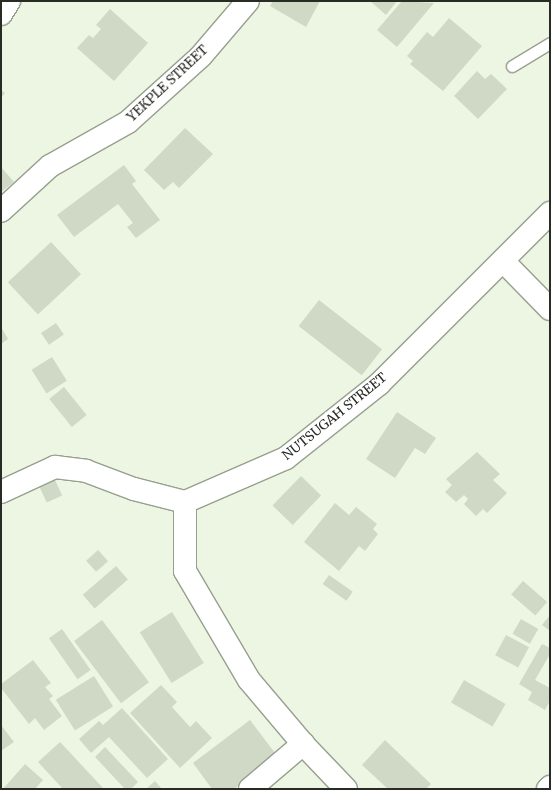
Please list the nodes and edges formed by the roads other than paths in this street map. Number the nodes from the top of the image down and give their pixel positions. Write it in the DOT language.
graph roads {
  1 [pos="9,1"];
  2 [pos="248,1"];
  3 [pos="1,14"];
  4 [pos="550,43"];
  5 [pos="512,66"];
  6 [pos="1,211"];
  7 [pos="550,213"];
  8 [pos="503,261"];
  9 [pos="550,309"];
  10 [pos="1,492"];
  11 [pos="185,502"];
  12 [pos="303,744"];
  13 [pos="250,789"];
  14 [pos="346,789"];
  1 -- 3 [label="street"];
  2 -- 6 [label="street, YEKPLE STREET"];
  4 -- 5 [label="lane"];
  7 -- 8 [label="street, NUTSUGAH STREET"];
  8 -- 9 [label="street"];
  8 -- 11 [label="street, NUTSUGAH STREET"];
  10 -- 11 [label="street"];
  11 -- 12 [label="street"];
  12 -- 13 [label="street"];
  12 -- 14 [label="street"];
}
